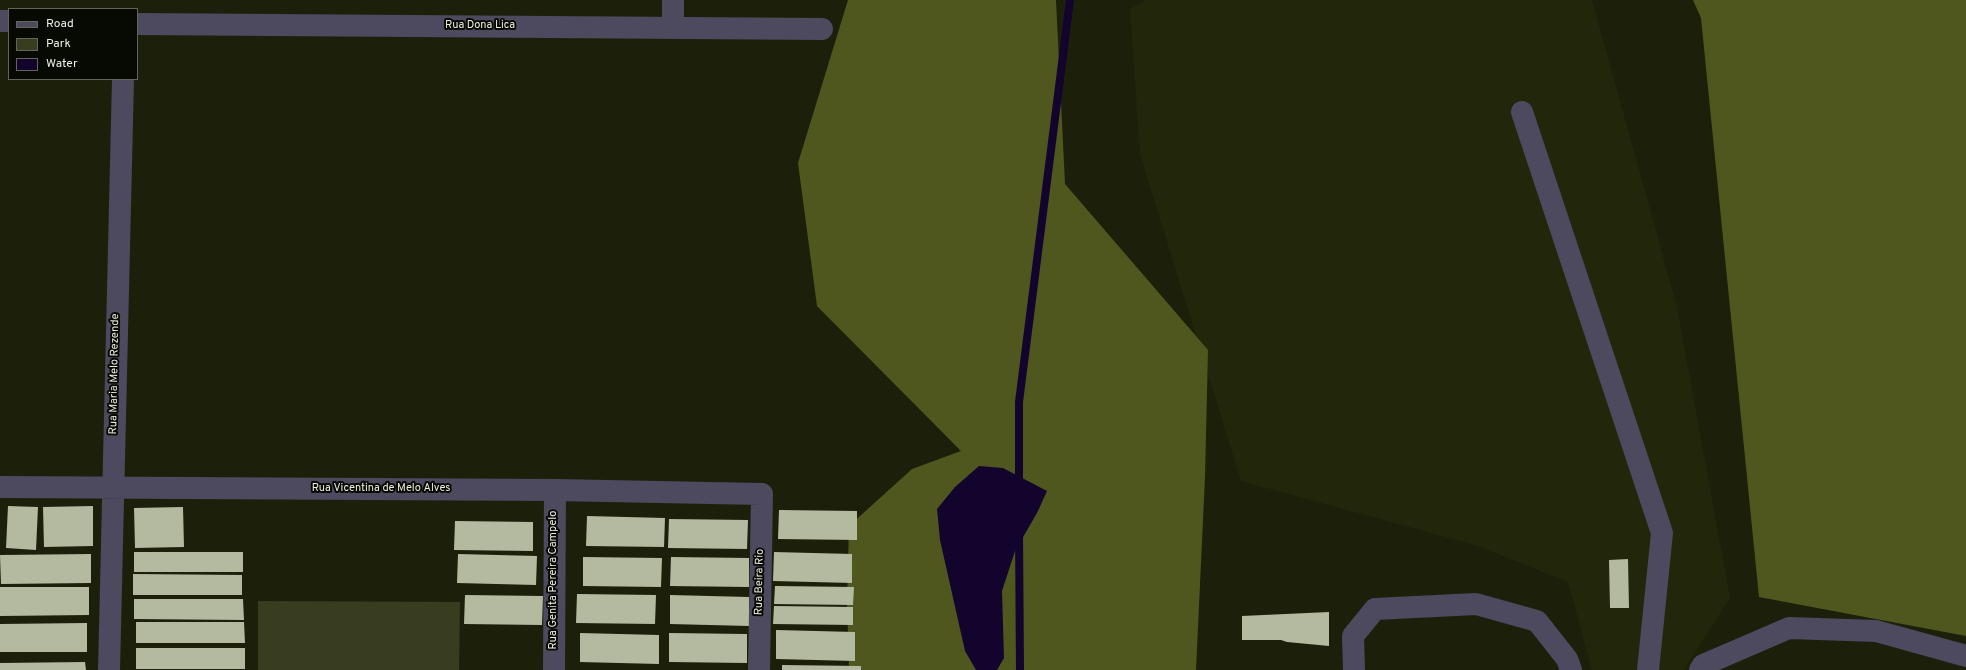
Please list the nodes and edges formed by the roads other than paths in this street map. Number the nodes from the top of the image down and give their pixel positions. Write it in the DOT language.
graph roads {
  1 [pos="673,0"];
  2 [pos="138,24"];
  3 [pos="673,28"];
  4 [pos="822,29"];
  5 [pos="123,80"];
  6 [pos="1522,112"];
  7 [pos="0,487"];
  8 [pos="112,488"];
  9 [pos="555,490"];
  10 [pos="762,494"];
  11 [pos="1966,656"];
  12 [pos="109,670"];
  13 [pos="554,670"];
  14 [pos="759,670"];
  15 [pos="1354,670"];
  16 [pos="1571,670"];
  17 [pos="1648,670"];
  18 [pos="1700,670"];
  1 -- 3 [label="street"];
  2 -- 3 [label="street, Rua Dona Lica"];
  3 -- 4 [label="street, Rua Dona Lica"];
  5 -- 8 [label="street, Rua Maria Melo Rezende"];
  6 -- 17 [label="street"];
  7 -- 8 [label="street, Rua Vicentina de Melo Alves"];
  8 -- 9 [label="street, Rua Vicentina de Melo Alves"];
  8 -- 12 [label="street, Rua Maria Melo Rezende"];
  9 -- 10 [label="street, Rua Vicentina de Melo Alves"];
  9 -- 13 [label="street, Rua Genita Pereira Campelo"];
  10 -- 14 [label="street, Rua Beira Rio"];
  11 -- 18 [label="street"];
  15 -- 16 [label="street"];
}
